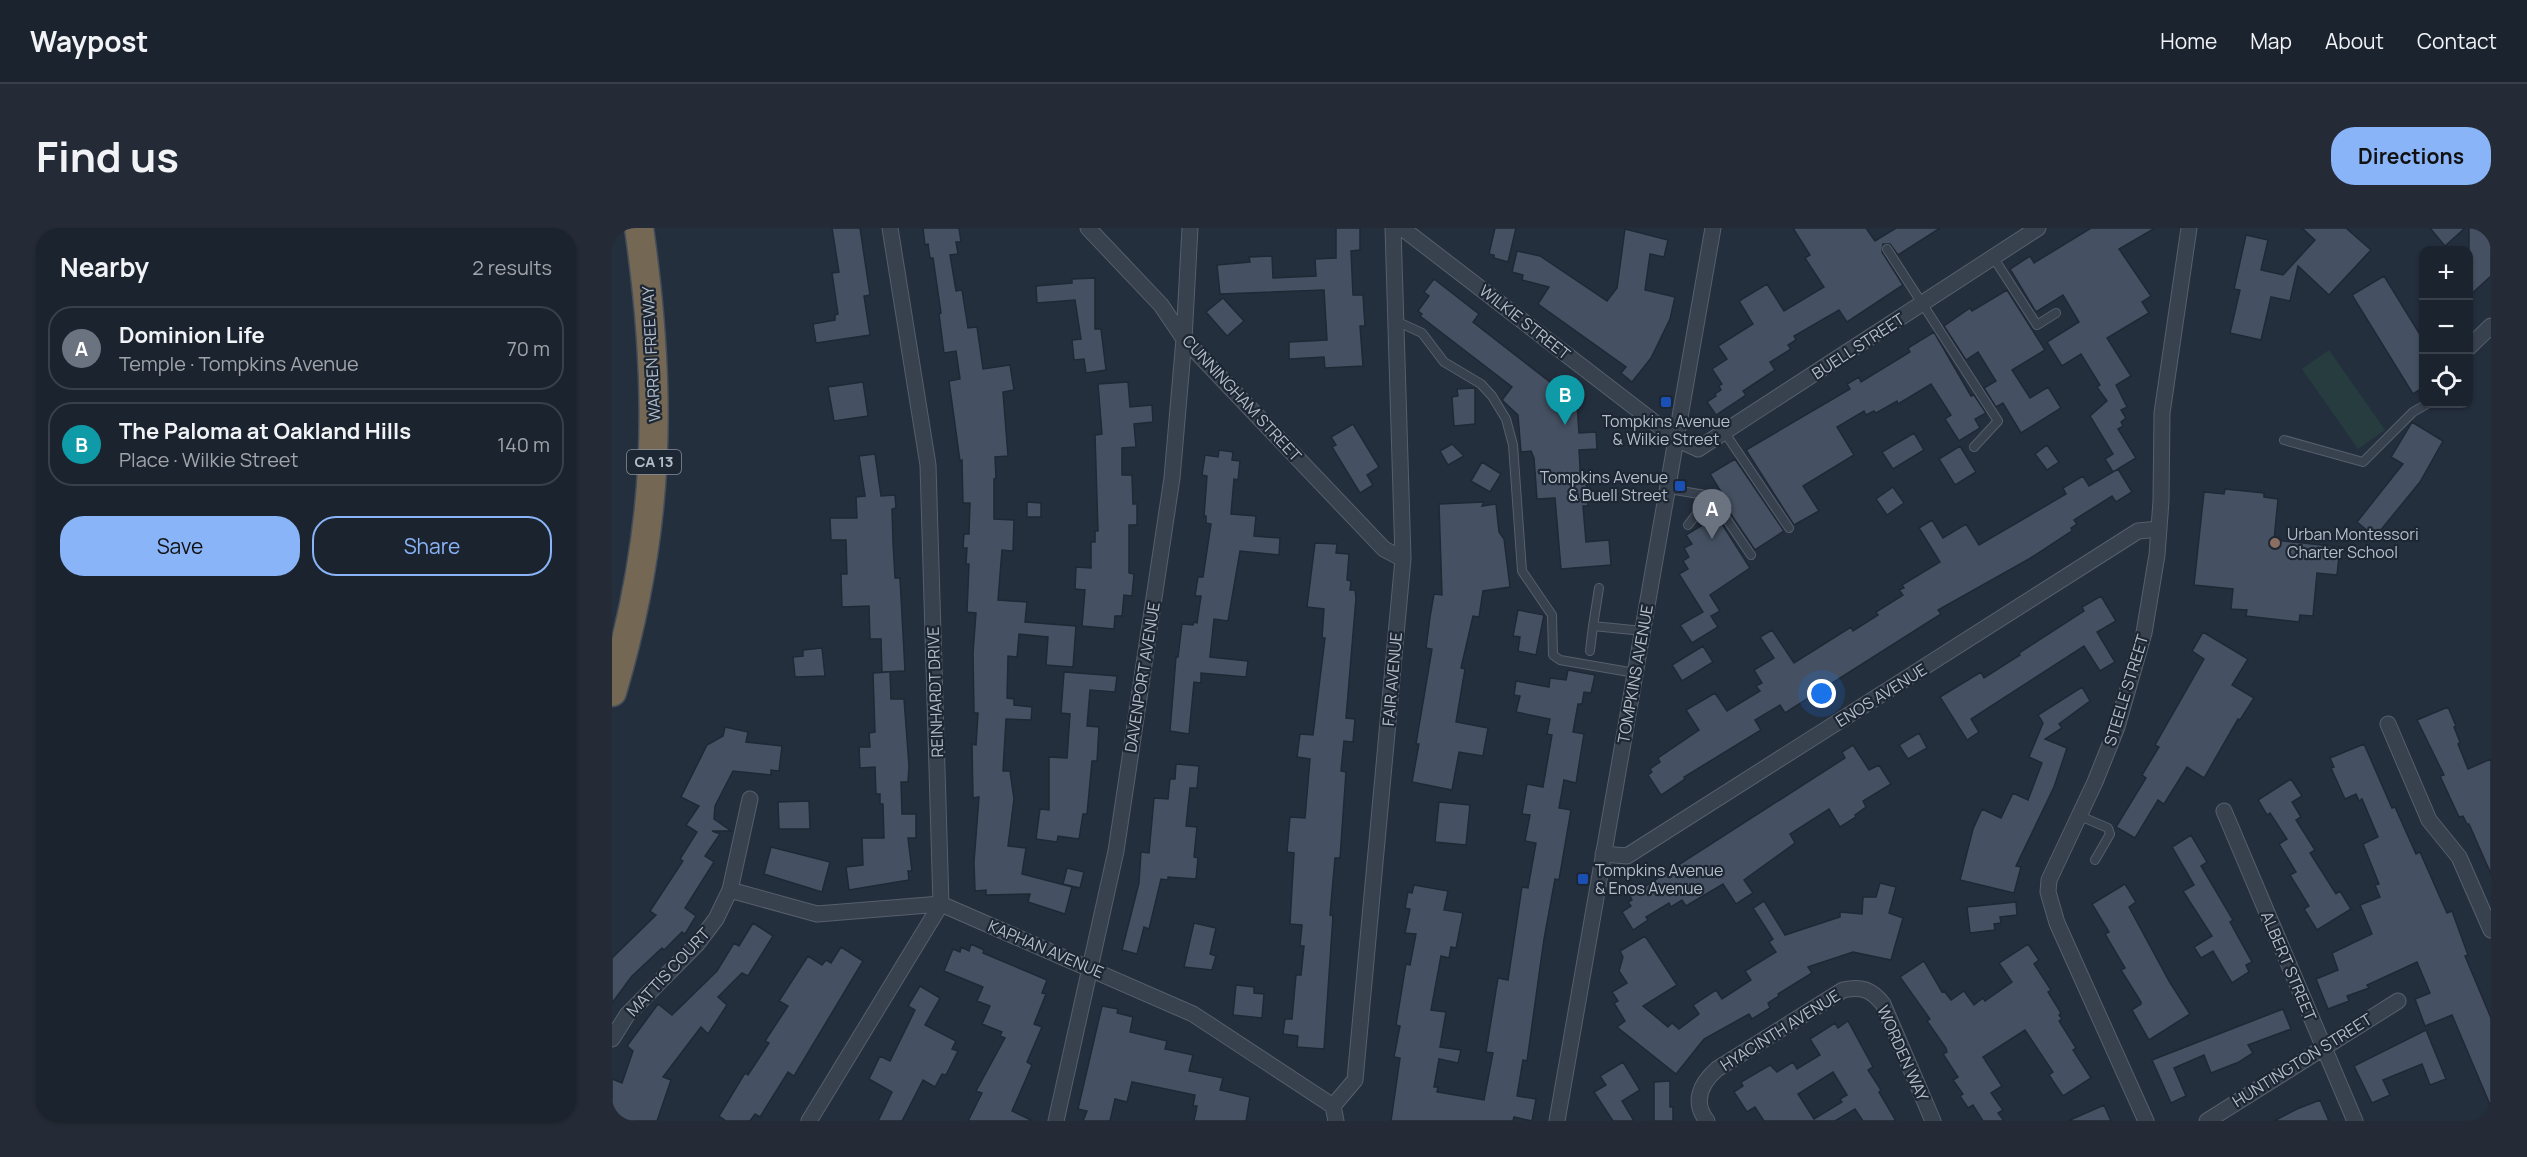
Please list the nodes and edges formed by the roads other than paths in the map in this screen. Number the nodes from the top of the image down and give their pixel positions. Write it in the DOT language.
graph roads {
  1 [pos="639,228"];
  2 [pos="890,228"];
  3 [pos="1088,228"];
  4 [pos="1190,228"];
  5 [pos="1393,228"];
  6 [pos="1402,228"];
  7 [pos="1713,228"];
  8 [pos="2188,228"];
  9 [pos="2035,229"];
  10 [pos="1887,249"];
  11 [pos="1993,257"];
  12 [pos="1923,304"];
  13 [pos="2056,313"];
  14 [pos="1396,321"];
  15 [pos="2491,326"];
  16 [pos="1184,339"];
  17 [pos="2473,344"];
  18 [pos="2420,408"];
  19 [pos="1725,433"];
  20 [pos="1676,439"];
  21 [pos="2284,440"];
  22 [pos="1974,447"];
  23 [pos="1669,489"];
  24 [pos="1711,496"];
  25 [pos="1688,525"];
  26 [pos="1790,528"];
  27 [pos="2159,529"];
  28 [pos="1750,555"];
  29 [pos="1403,559"];
  30 [pos="1599,588"];
  31 [pos="1593,626"];
  32 [pos="1643,631"];
  33 [pos="1590,651"];
  34 [pos="1635,673"];
  35 [pos="612,692"];
  36 [pos="2388,724"];
  37 [pos="750,800"];
  38 [pos="2224,811"];
  39 [pos="2080,816"];
  40 [pos="1603,854"];
  41 [pos="2095,861"];
  42 [pos="730,890"];
  43 [pos="941,904"];
  44 [pos="2491,930"];
  45 [pos="1091,969"];
  46 [pos="1867,989"];
  47 [pos="2398,1001"];
  48 [pos="612,1039"];
  49 [pos="2323,1046"];
  50 [pos="1335,1114"];
  51 [pos="809,1121"];
  52 [pos="1056,1121"];
  53 [pos="1557,1121"];
  54 [pos="1707,1121"];
  55 [pos="1932,1121"];
  56 [pos="2146,1121"];
  57 [pos="2207,1121"];
  58 [pos="2355,1121"];
  1 -- 35 [label="highway, WARREN FREEWAY / CA 13"];
  2 -- 43 [label="street, REINHARDT DRIVE"];
  3 -- 16 [label="street, CUNNINGHAM STREET"];
  4 -- 16 [label="street, DAVENPORT AVENUE"];
  5 -- 14 [label="street, FAIR AVENUE"];
  6 -- 20 [label="street, WILKIE STREET"];
  7 -- 20 [label="street, TOMPKINS AVENUE"];
  8 -- 27 [label="street, STEELE STREET"];
  9 -- 11 [label="street, BUELL STREET"];
  10 -- 12 [label="lane"];
  11 -- 12 [label="street, BUELL STREET"];
  11 -- 13 [label="lane"];
  12 -- 19 [label="street, BUELL STREET"];
  12 -- 22 [label="lane"];
  14 -- 29 [label="street, FAIR AVENUE"];
  14 -- 34 [label="lane"];
  15 -- 17 [label="street"];
  16 -- 29 [label="street, CUNNINGHAM STREET"];
  16 -- 45 [label="street, DAVENPORT AVENUE"];
  18 -- 21 [label="lane"];
  19 -- 20 [label="street, BUELL STREET"];
  19 -- 26 [label="lane"];
  20 -- 23 [label="street, TOMPKINS AVENUE"];
  23 -- 24 [label="lane"];
  23 -- 32 [label="street, TOMPKINS AVENUE"];
  24 -- 25 [label="lane"];
  24 -- 28 [label="lane"];
  27 -- 39 [label="street, STEELE STREET"];
  27 -- 40 [label="street, ENOS AVENUE"];
  29 -- 50 [label="street, FAIR AVENUE"];
  30 -- 31 [label="lane"];
  31 -- 32 [label="lane"];
  31 -- 33 [label="lane"];
  32 -- 34 [label="street, TOMPKINS AVENUE"];
  34 -- 40 [label="street, TOMPKINS AVENUE"];
  36 -- 44 [label="street"];
  37 -- 42 [label="street, MATTIS COURT"];
  38 -- 49 [label="street, ALBERT STREET"];
  39 -- 41 [label="lane"];
  39 -- 56 [label="street, STEELE STREET"];
  40 -- 53 [label="street, TOMPKINS AVENUE"];
  42 -- 43 [label="street, KAPHAN AVENUE"];
  42 -- 48 [label="street, MATTIS COURT"];
  43 -- 45 [label="street, KAPHAN AVENUE"];
  43 -- 51 [label="street"];
  45 -- 50 [label="street, KAPHAN AVENUE"];
  45 -- 52 [label="street, DAVENPORT AVENUE"];
  46 -- 54 [label="street, HYACINTH AVENUE"];
  46 -- 55 [label="street, WORDEN WAY"];
  47 -- 49 [label="street, HUNTINGTON STREET"];
  49 -- 57 [label="street, HUNTINGTON STREET"];
  49 -- 58 [label="street, ALBERT STREET"];
}
